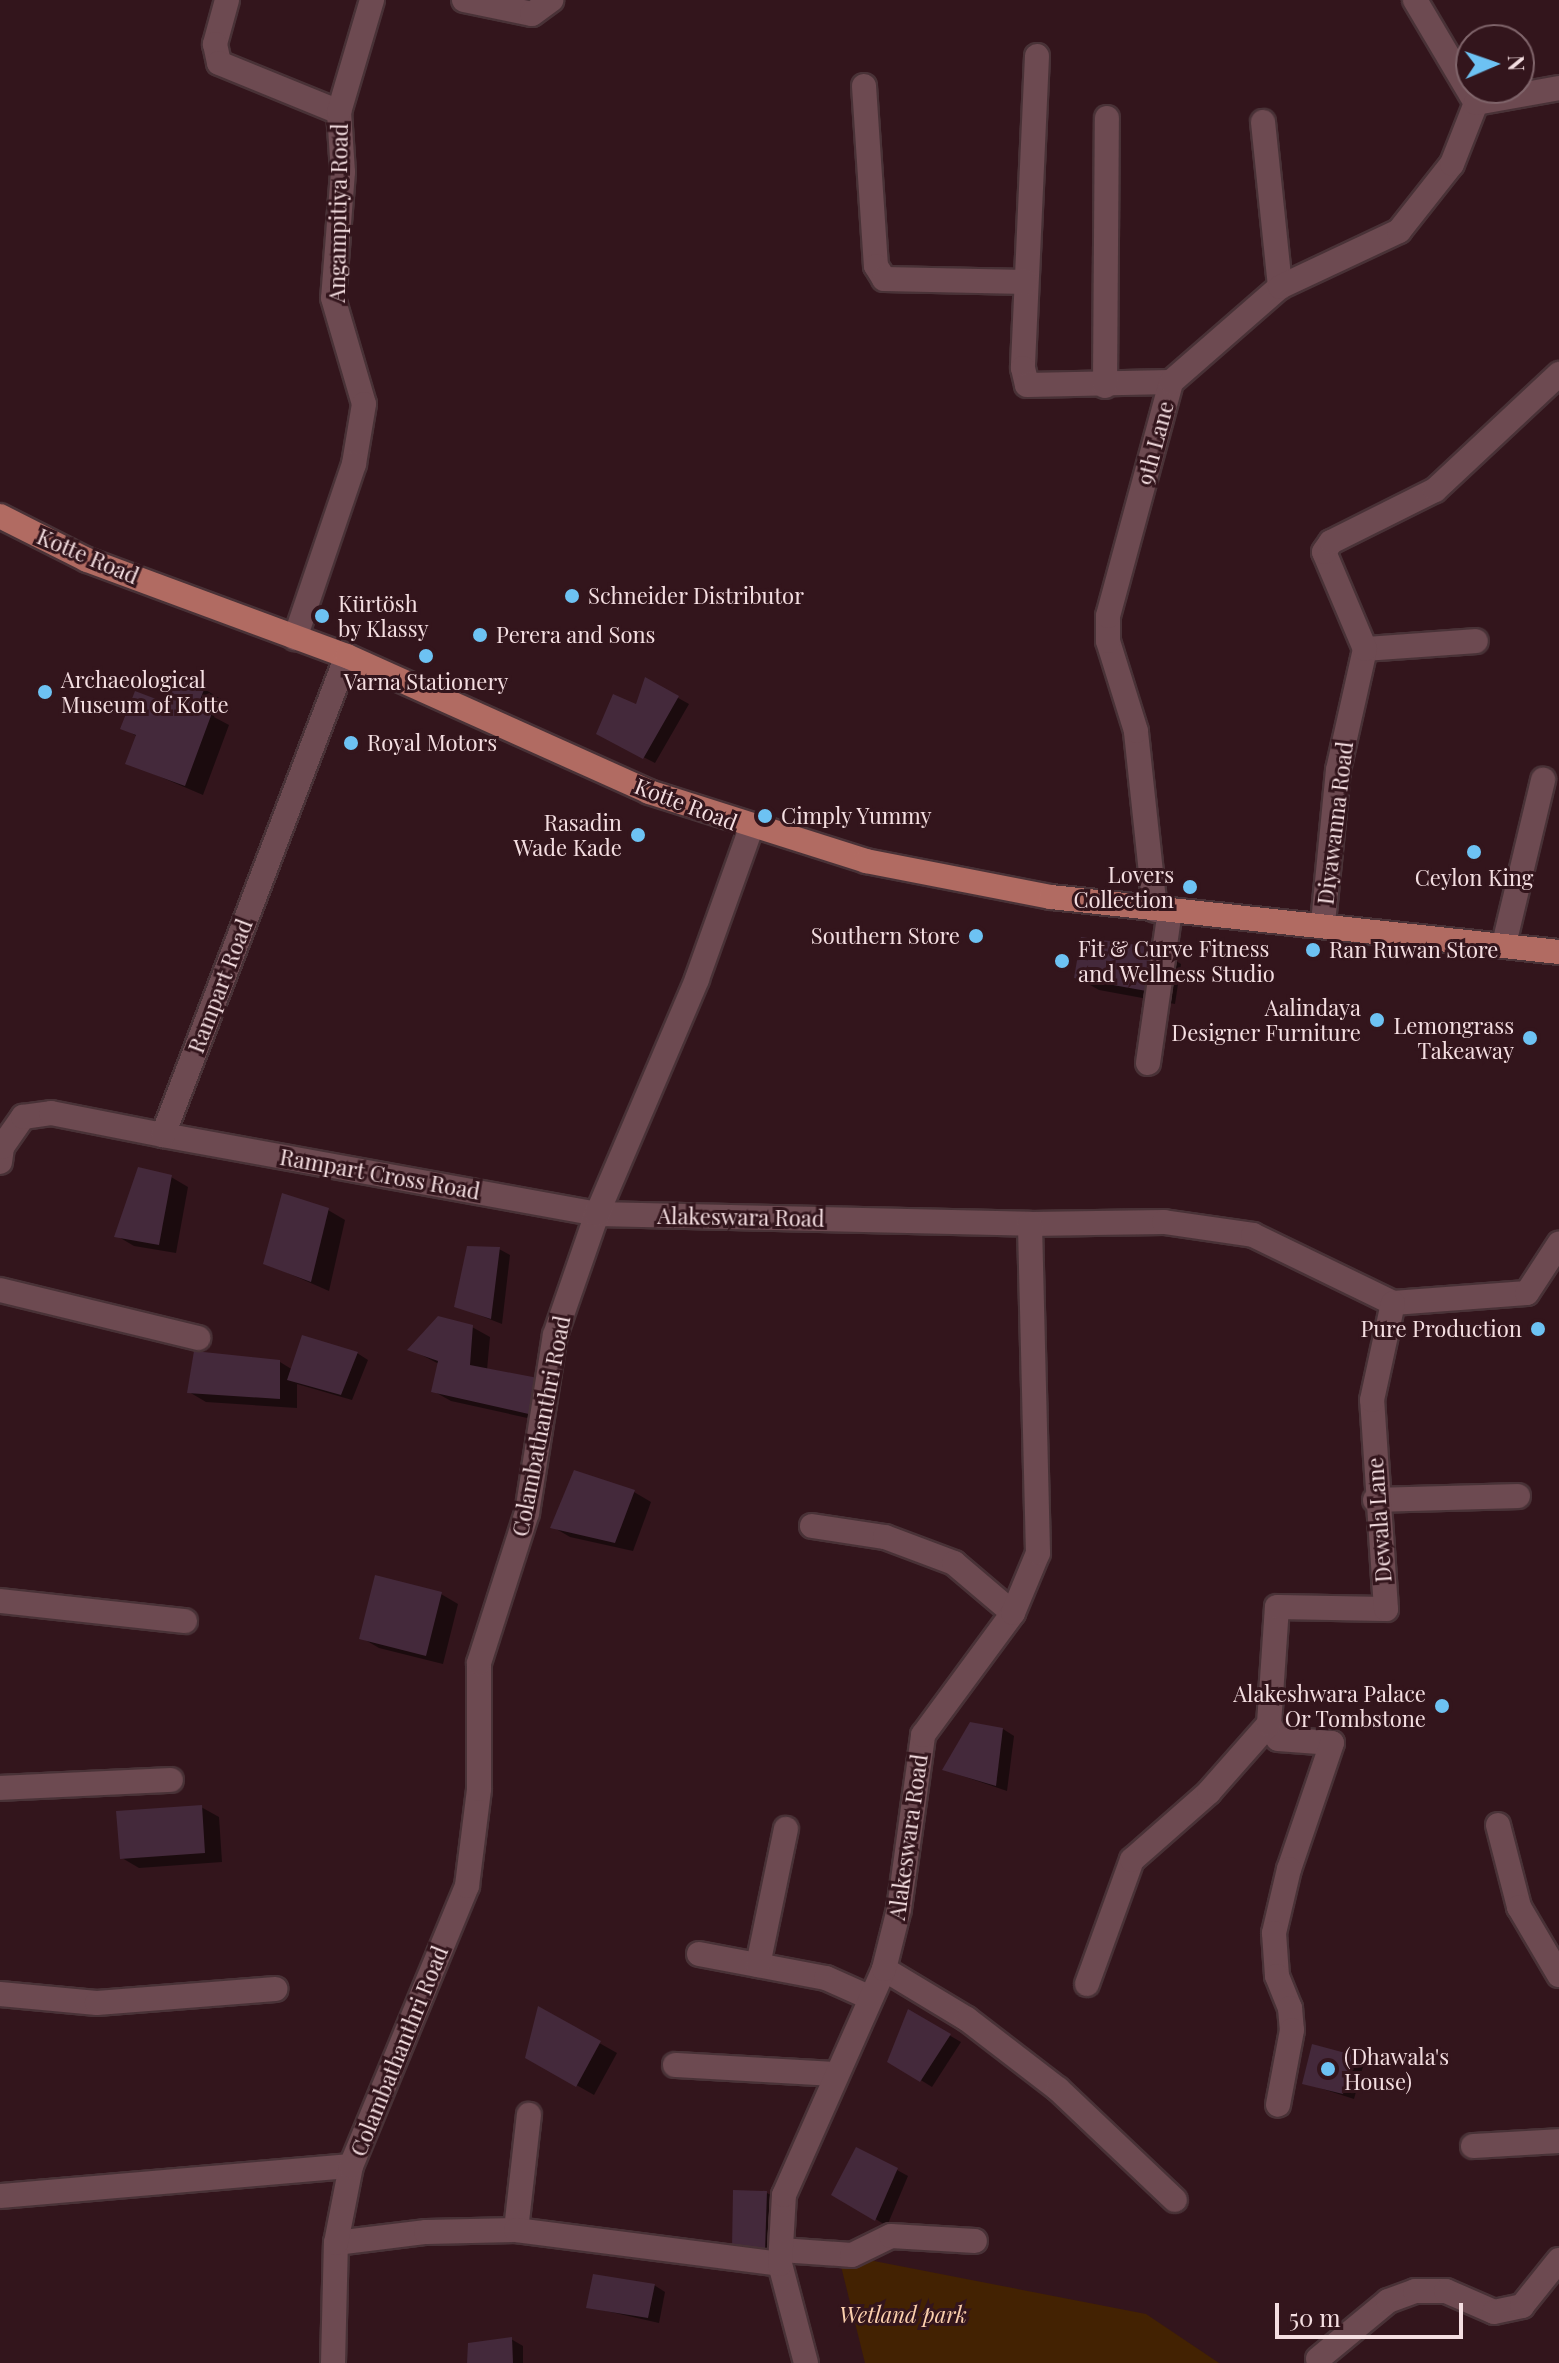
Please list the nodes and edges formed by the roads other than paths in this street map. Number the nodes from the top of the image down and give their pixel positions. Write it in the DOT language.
graph roads {
  1 [pos="227,0"];
  2 [pos="372,0"];
  3 [pos="464,0"];
  4 [pos="551,0"];
  5 [pos="1415,0"];
  6 [pos="1037,56"];
  7 [pos="1455,68"];
  8 [pos="864,86"];
  9 [pos="1559,88"];
  10 [pos="1535,92"];
  11 [pos="1476,104"];
  12 [pos="339,112"];
  13 [pos="1107,118"];
  14 [pos="1263,122"];
  15 [pos="1026,282"];
  16 [pos="1280,287"];
  17 [pos="1559,374"];
  18 [pos="1171,382"];
  19 [pos="1105,386"];
  20 [pos="0,516"];
  21 [pos="295,638"];
  22 [pos="1476,641"];
  23 [pos="1365,649"];
  24 [pos="347,656"];
  25 [pos="1543,780"];
  26 [pos="751,828"];
  27 [pos="1163,910"];
  28 [pos="1323,923"];
  29 [pos="1504,944"];
  30 [pos="1559,952"];
  31 [pos="1148,1063"];
  32 [pos="163,1135"];
  33 [pos="0,1162"];
  34 [pos="597,1214"];
  35 [pos="1030,1224"];
  36 [pos="1559,1244"];
  37 [pos="0,1290"];
  38 [pos="1393,1303"];
  39 [pos="198,1338"];
  40 [pos="1518,1496"];
  41 [pos="1375,1500"];
  42 [pos="812,1526"];
  43 [pos="0,1601"];
  44 [pos="1013,1613"];
  45 [pos="185,1621"];
  46 [pos="1269,1724"];
  47 [pos="171,1780"];
  48 [pos="0,1788"];
  49 [pos="1498,1825"];
  50 [pos="786,1829"];
  51 [pos="699,1954"];
  52 [pos="758,1965"];
  53 [pos="884,1969"];
  54 [pos="1559,1975"];
  55 [pos="1087,1984"];
  56 [pos="275,1989"];
  57 [pos="0,1994"];
  58 [pos="871,1998"];
  59 [pos="675,2065"];
  60 [pos="836,2074"];
  61 [pos="1278,2105"];
  62 [pos="529,2115"];
  63 [pos="1559,2141"];
  64 [pos="1473,2146"];
  65 [pos="351,2166"];
  66 [pos="0,2196"];
  67 [pos="1175,2200"];
  68 [pos="516,2230"];
  69 [pos="975,2241"];
  70 [pos="336,2243"];
  71 [pos="780,2257"];
  72 [pos="1559,2260"];
  73 [pos="1318,2359"];
  74 [pos="333,2363"];
  75 [pos="806,2363"];
  1 -- 12 [label="street, Angampitiya Road"];
  2 -- 12 [label="street"];
  3 -- 4 [label="street"];
  5 -- 7 [label="street"];
  6 -- 15 [label="street"];
  8 -- 15 [label="street"];
  9 -- 10 [label="street"];
  11 -- 16 [label="street, 9th Lane"];
  12 -- 21 [label="street, Angampitiya Road"];
  13 -- 19 [label="street"];
  14 -- 16 [label="street"];
  15 -- 19 [label="street"];
  16 -- 18 [label="street, 9th Lane"];
  17 -- 23 [label="street"];
  18 -- 19 [label="street"];
  18 -- 27 [label="street, 9th Lane"];
  20 -- 21 [label="main road, Kotte Road"];
  21 -- 24 [label="main road, Kotte Road"];
  22 -- 23 [label="street"];
  23 -- 28 [label="street, Diyawanna Road"];
  24 -- 26 [label="main road, Kotte Road"];
  24 -- 32 [label="street, Rampart Road"];
  25 -- 29 [label="street"];
  26 -- 27 [label="main road, Kotte Road"];
  26 -- 34 [label="street, Colambathanthri Road"];
  27 -- 28 [label="main road, Kotte Road"];
  27 -- 31 [label="street, 9th Lane"];
  28 -- 29 [label="main road, Kotte Road"];
  29 -- 30 [label="main road, Kotte Road"];
  32 -- 33 [label="street"];
  32 -- 34 [label="street, Rampart Cross Road"];
  34 -- 35 [label="street, Alakeswara Road"];
  34 -- 65 [label="street, Colambathanthri Road"];
  35 -- 38 [label="street, Alakeswara Road"];
  35 -- 44 [label="street, Alakeswara Road"];
  36 -- 38 [label="street"];
  37 -- 39 [label="street"];
  38 -- 41 [label="street, Dewala Lane"];
  40 -- 41 [label="street"];
  41 -- 46 [label="street, Dewala Lane"];
  42 -- 44 [label="street"];
  43 -- 45 [label="street"];
  44 -- 53 [label="street, Alakeswara Road"];
  46 -- 55 [label="street"];
  46 -- 61 [label="street"];
  47 -- 48 [label="street"];
  49 -- 54 [label="street"];
  50 -- 52 [label="street"];
  51 -- 52 [label="street"];
  52 -- 58 [label="street"];
  53 -- 58 [label="street, Alakeswara Road"];
  53 -- 67 [label="street"];
  56 -- 57 [label="street"];
  58 -- 60 [label="street, Alakeswara Road"];
  59 -- 60 [label="street"];
  60 -- 71 [label="street, Alakeswara Road"];
  62 -- 68 [label="street"];
  63 -- 64 [label="street"];
  65 -- 66 [label="street"];
  65 -- 70 [label="street, Colambathanthri Road"];
  68 -- 70 [label="street"];
  68 -- 71 [label="street"];
  69 -- 71 [label="street"];
  70 -- 74 [label="street, Colambathanthri Road"];
  71 -- 75 [label="street, Alakeswara Road"];
  72 -- 73 [label="street"];
}
